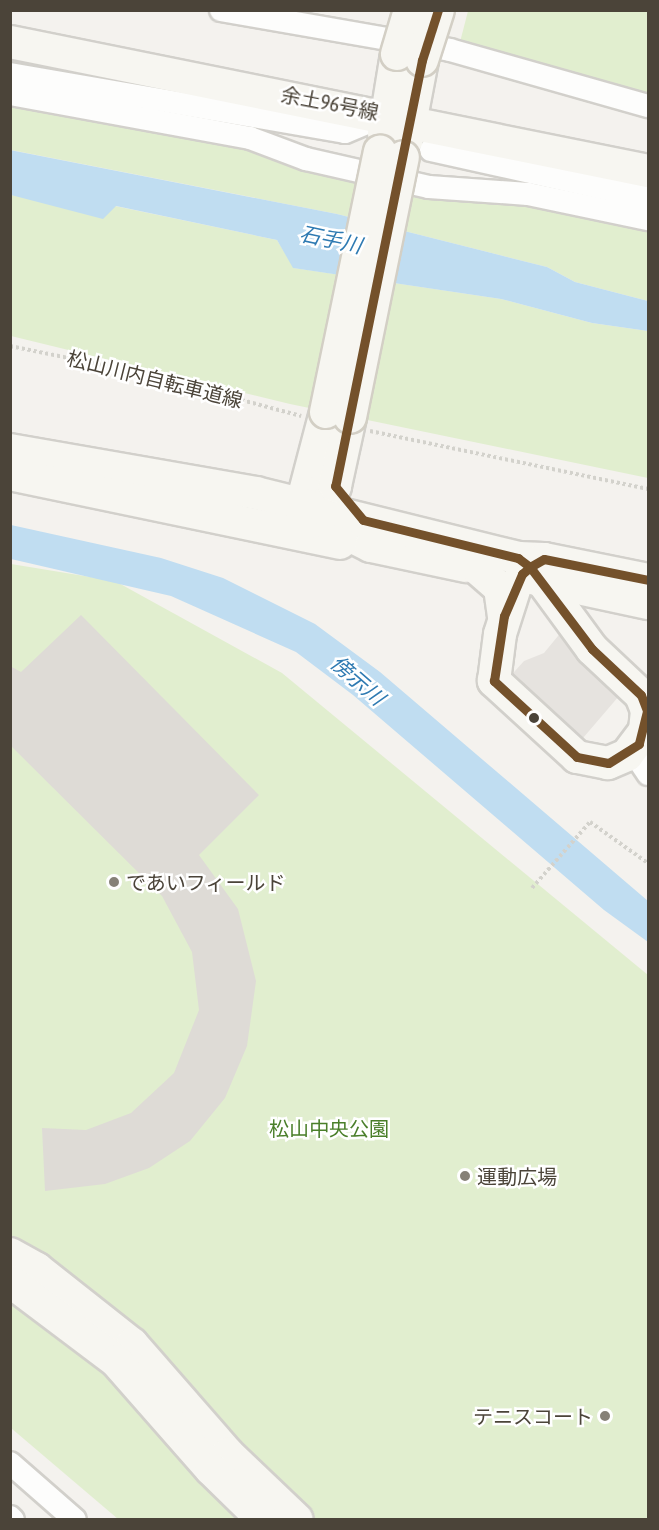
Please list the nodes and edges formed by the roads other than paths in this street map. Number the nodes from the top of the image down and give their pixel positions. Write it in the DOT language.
graph roads {
  1 [pos="220,10"];
  2 [pos="410,10"];
  3 [pos="438,10"];
  4 [pos="10,42"];
  5 [pos="410,57"];
  6 [pos="10,74"];
  7 [pos="10,94"];
  8 [pos="648,106"];
  9 [pos="399,117"];
  10 [pos="405,153"];
  11 [pos="648,171"];
  12 [pos="648,198"];
  13 [pos="648,219"];
  14 [pos="337,419"];
  15 [pos="10,450"];
  16 [pos="318,457"];
  17 [pos="10,474"];
  18 [pos="256,492"];
  19 [pos="315,510"];
  20 [pos="367,533"];
  21 [pos="531,568"];
  22 [pos="478,569"];
  23 [pos="640,594"];
  24 [pos="504,616"];
  25 [pos="579,633"];
  26 [pos="640,762"];
  27 [pos="10,1254"];
  28 [pos="10,1281"];
  29 [pos="10,1463"];
  30 [pos="75,1520"];
  31 [pos="263,1520"];
  32 [pos="297,1520"];
  1 -- 8 [label="street"];
  2 -- 5 [label="street, bridge"];
  3 -- 5 [label="street, bridge"];
  4 -- 9 [label="street, 余土96号線"];
  5 -- 9 [label="street"];
  6 -- 9 [label="street"];
  7 -- 13 [label="street"];
  9 -- 10 [label="street"];
  9 -- 11 [label="street, 余土96号線"];
  10 -- 12 [label="street"];
  10 -- 14 [label="street, bridge"];
  14 -- 16 [label="street"];
  14 -- 19 [label="street"];
  15 -- 18 [label="street"];
  16 -- 18 [label="street"];
  16 -- 19 [label="street"];
  17 -- 19 [label="street"];
  18 -- 19 [label="street"];
  19 -- 20 [label="street"];
  20 -- 21 [label="street"];
  20 -- 22 [label="street"];
  21 -- 22 [label="street"];
  21 -- 23 [label="street"];
  21 -- 24 [label="street"];
  21 -- 25 [label="street"];
  22 -- 24 [label="street"];
  23 -- 25 [label="street"];
  24 -- 26 [label="street"];
  25 -- 26 [label="street"];
  27 -- 32 [label="street"];
  28 -- 31 [label="street"];
  29 -- 30 [label="street"];
}
